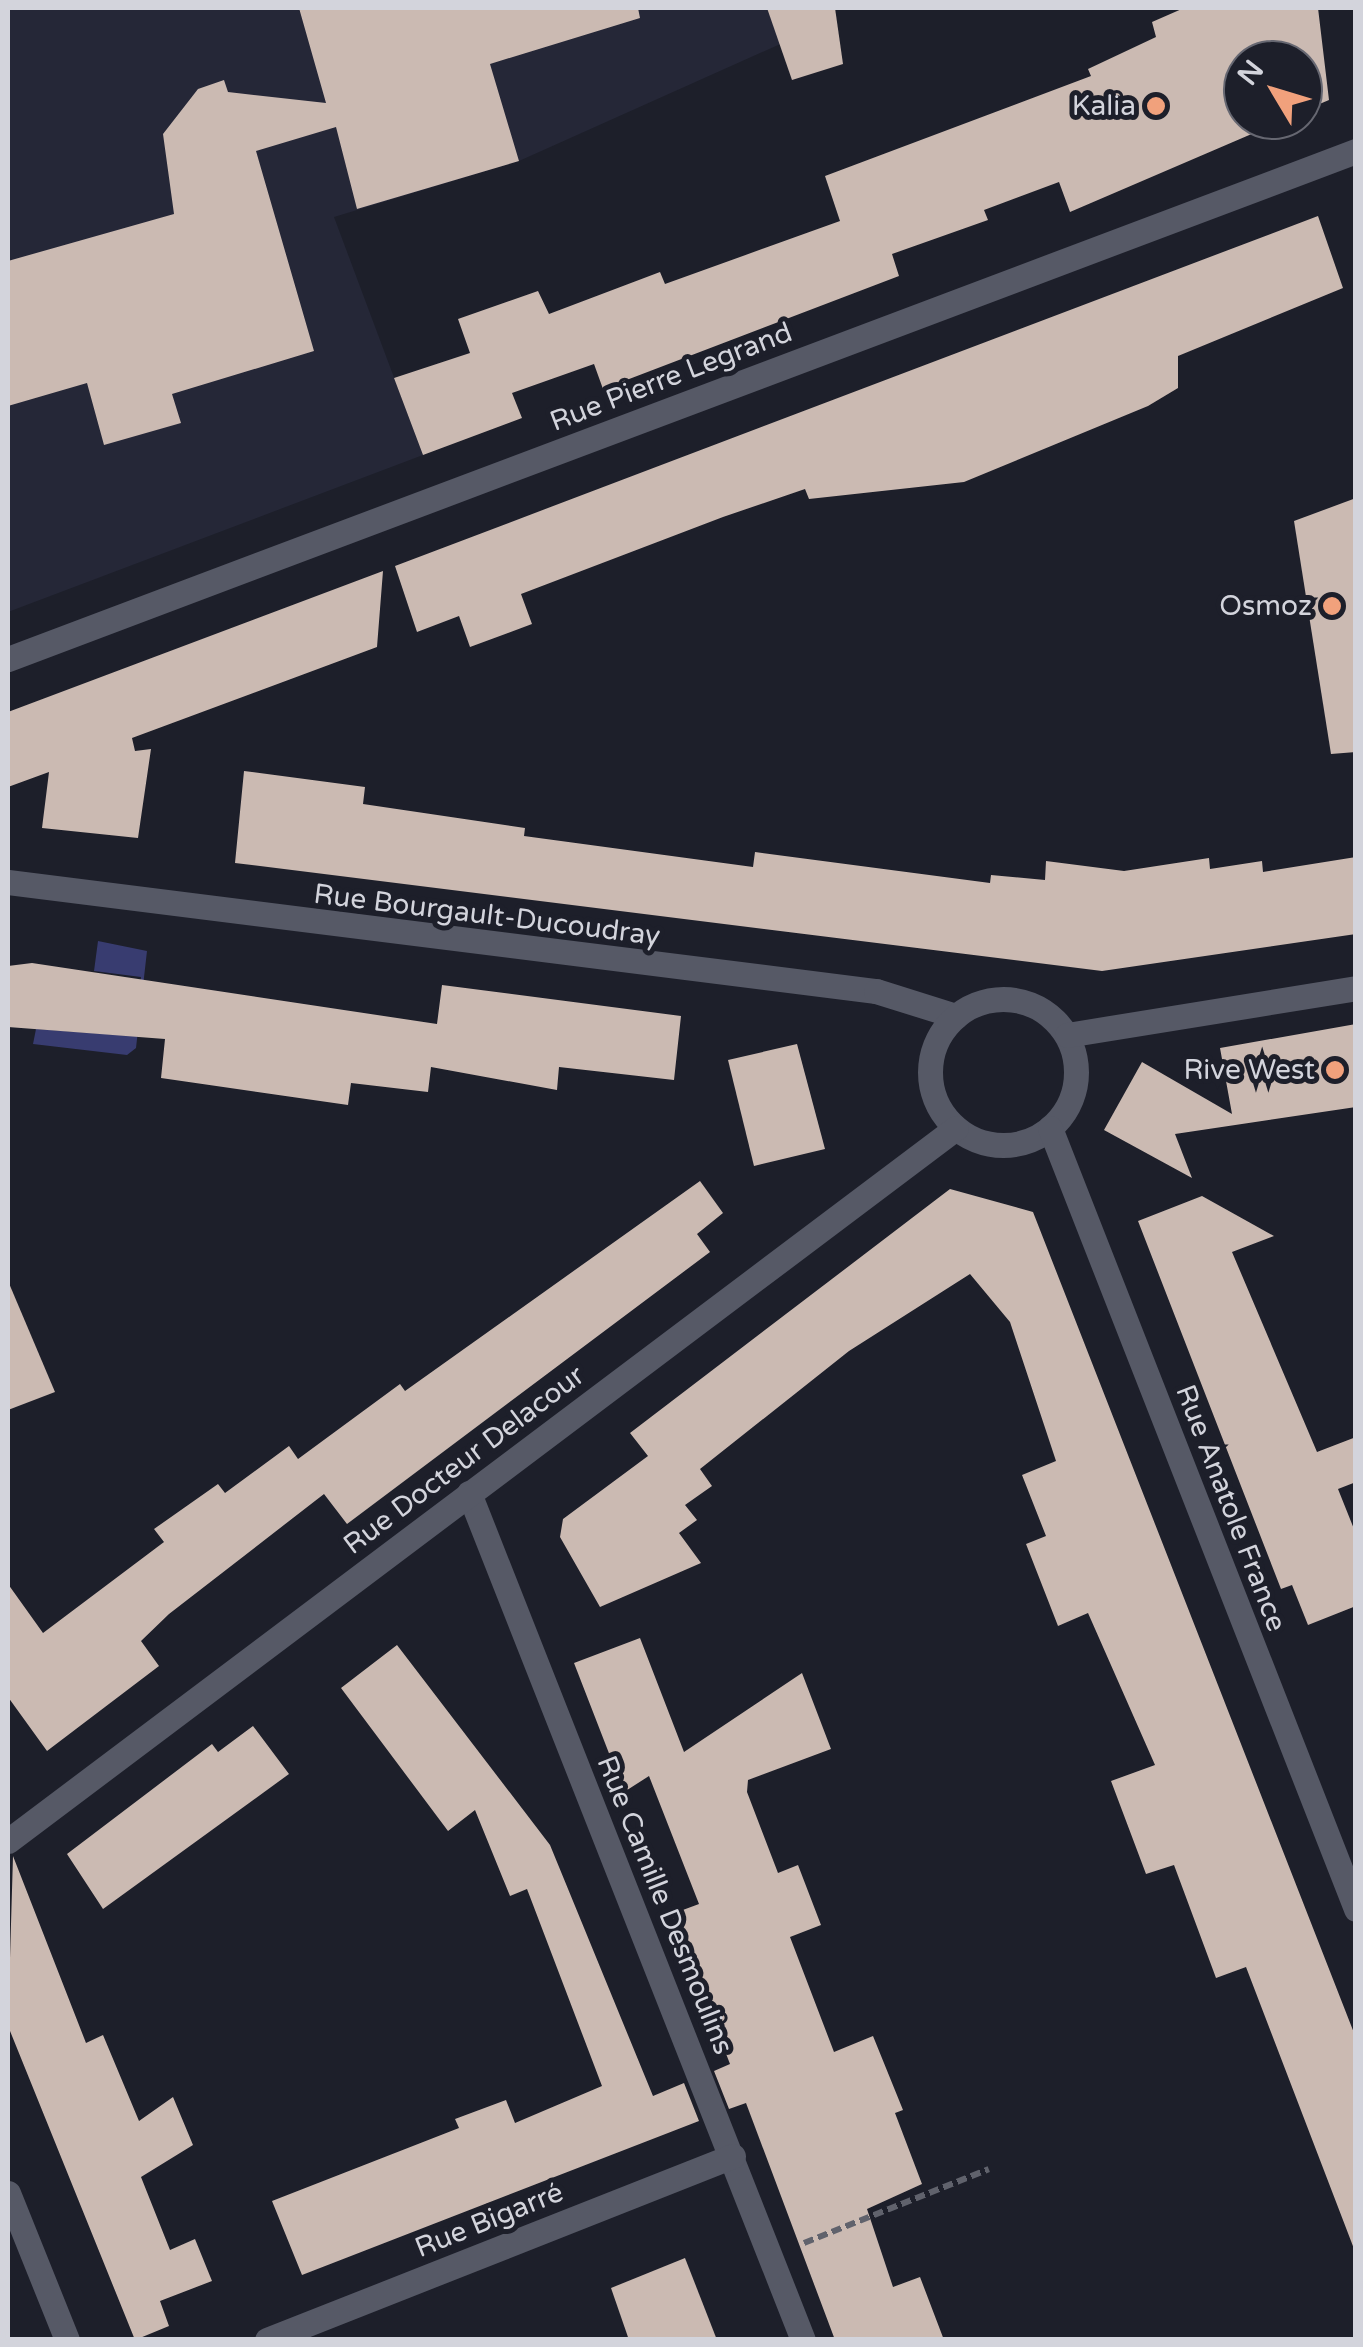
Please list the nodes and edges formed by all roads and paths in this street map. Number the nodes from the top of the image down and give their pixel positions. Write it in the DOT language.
graph roads {
  1 [pos="1356,151"];
  2 [pos="8,659"];
  3 [pos="8,882"];
  4 [pos="1356,988"];
  5 [pos="956,1016"];
  6 [pos="1067,1035"];
  7 [pos="956,1128"];
  8 [pos="1050,1128"];
  9 [pos="469,1493"];
  10 [pos="8,1840"];
  11 [pos="1356,1910"];
  12 [pos="733,2156"];
  13 [pos="989,2169"];
  14 [pos="8,2193"];
  15 [pos="771,2256"];
  16 [pos="68,2340"];
  17 [pos="267,2340"];
  18 [pos="803,2340"];
  1 -- 2 [label="street, Rue Pierre Legrand"];
  3 -- 5 [label="street, Rue Bourgault-Ducoudray"];
  4 -- 6 [label="street"];
  5 -- 6 [label="street"];
  5 -- 7 [label="street"];
  6 -- 8 [label="street"];
  7 -- 8 [label="street"];
  7 -- 9 [label="street, Rue Docteur Delacour"];
  8 -- 11 [label="street, Rue Anatole France"];
  9 -- 10 [label="street, Rue Docteur Delacour"];
  9 -- 12 [label="street, Rue Camille Desmoulins"];
  12 -- 15 [label="street, Rue Camille Desmoulins"];
  12 -- 17 [label="street, Rue Bigarré"];
  13 -- 15 [label="path"];
  14 -- 16 [label="street"];
  15 -- 18 [label="street, Rue Camille Desmoulins"];
}
